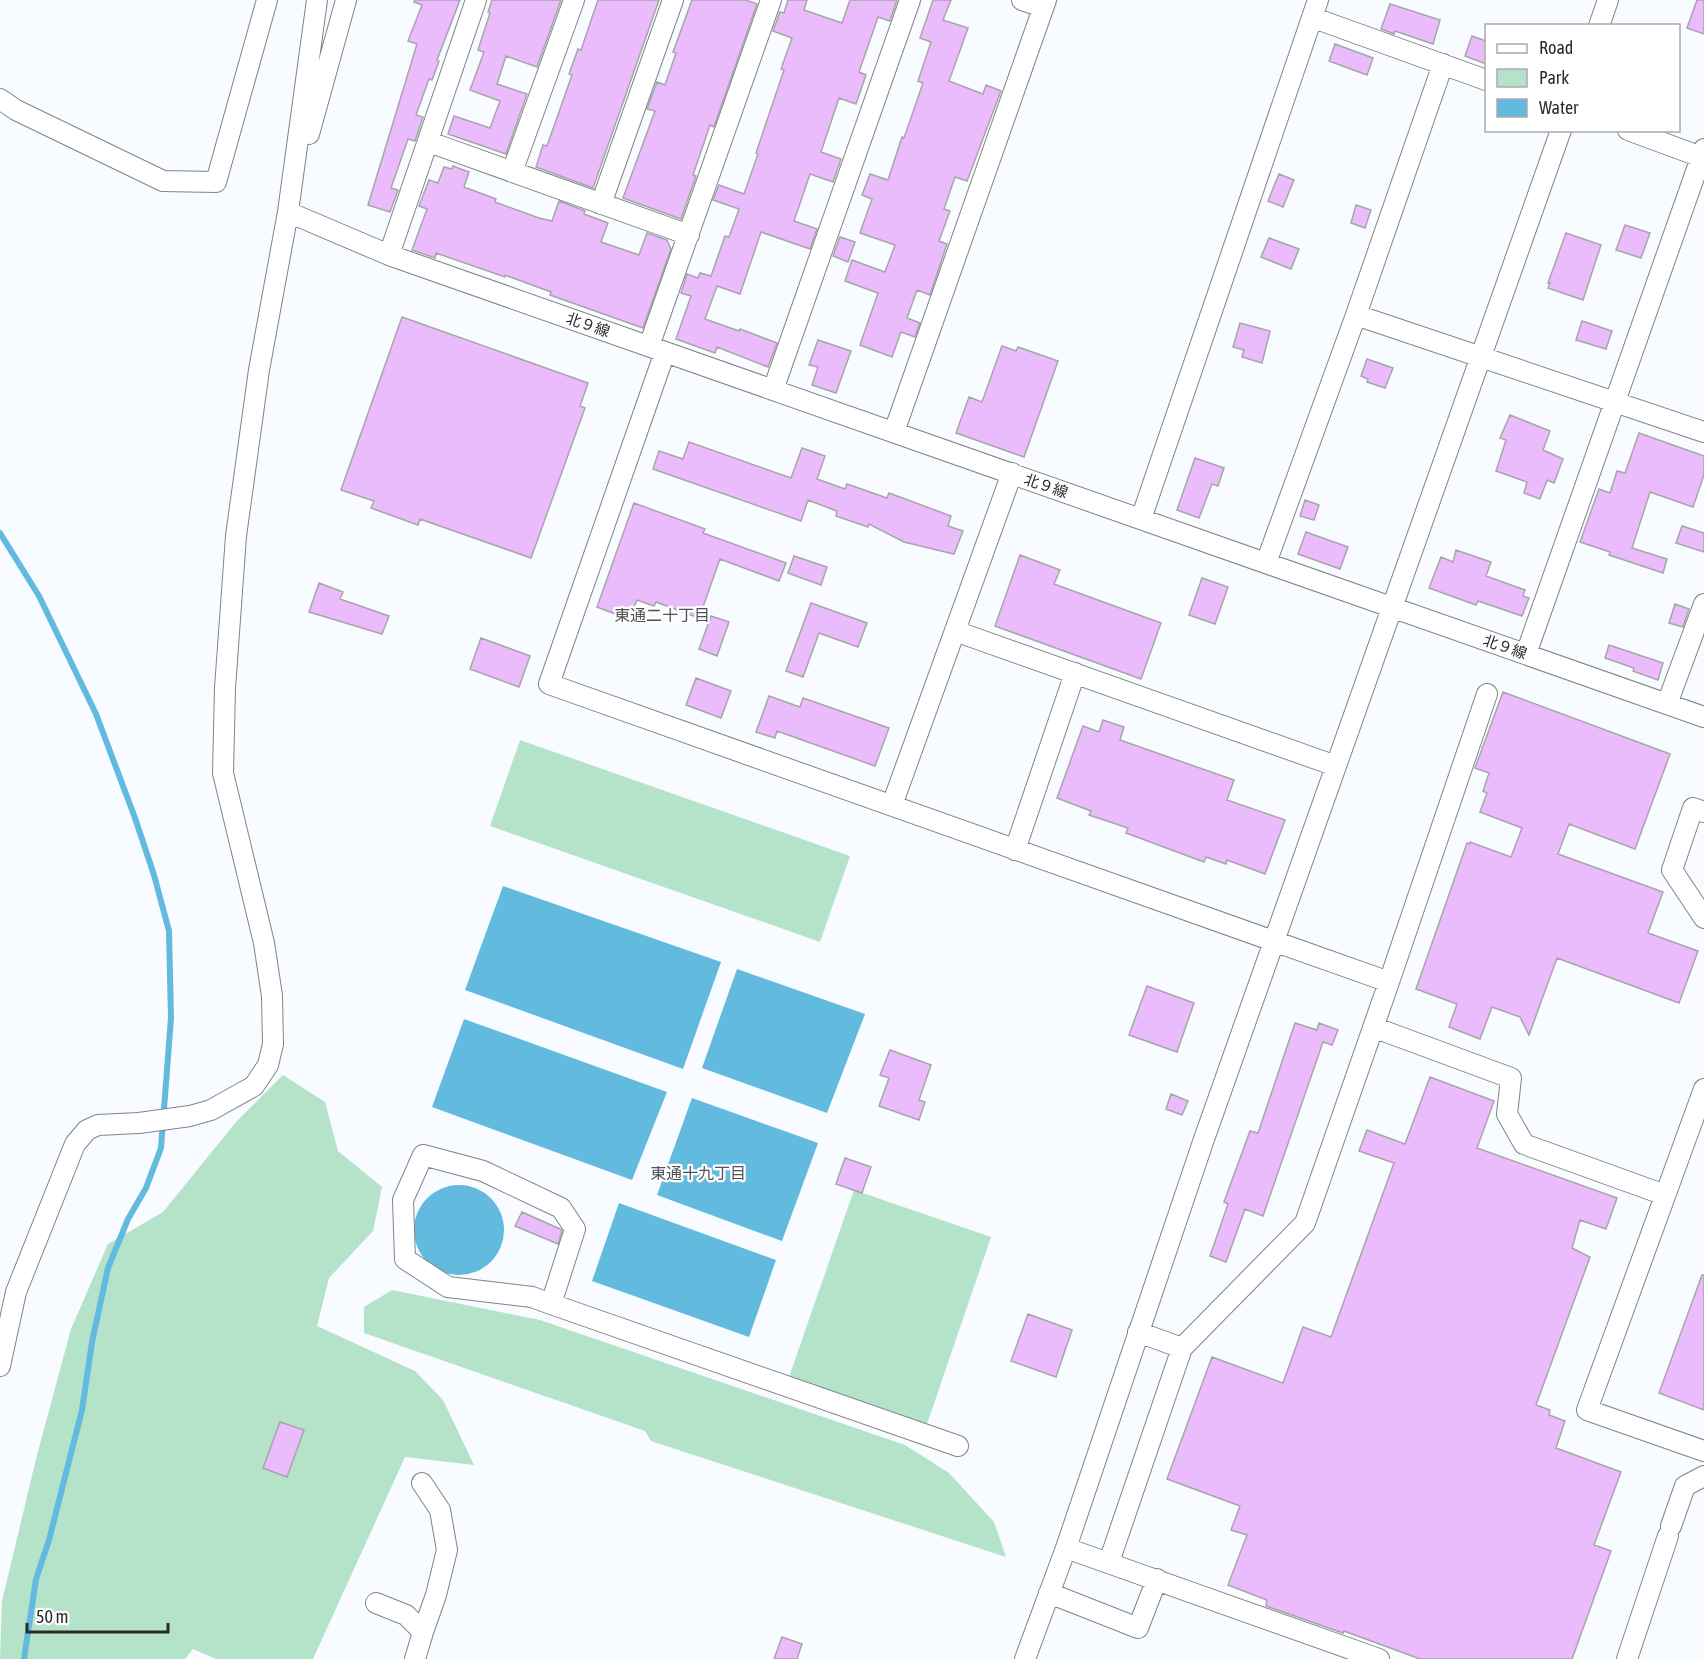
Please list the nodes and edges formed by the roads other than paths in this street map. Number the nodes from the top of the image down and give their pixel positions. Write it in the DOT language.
graph roads {
  1 [pos="267,0"];
  2 [pos="317,0"];
  3 [pos="346,0"];
  4 [pos="476,0"];
  5 [pos="574,0"];
  6 [pos="673,0"];
  7 [pos="771,0"];
  8 [pos="910,0"];
  9 [pos="1022,0"];
  10 [pos="1608,0"];
  11 [pos="1044,4"];
  12 [pos="1316,9"];
  13 [pos="1600,24"];
  14 [pos="1443,64"];
  15 [pos="1485,80"];
  16 [pos="0,99"];
  17 [pos="1560,132"];
  18 [pos="1634,132"];
  19 [pos="429,142"];
  20 [pos="1703,154"];
  21 [pos="512,172"];
  22 [pos="601,204"];
  23 [pos="288,212"];
  24 [pos="688,235"];
  25 [pos="389,255"];
  26 [pos="1356,315"];
  27 [pos="657,349"];
  28 [pos="1480,356"];
  29 [pos="773,390"];
  30 [pos="1615,401"];
  31 [pos="894,432"];
  32 [pos="1704,432"];
  33 [pos="1012,474"];
  34 [pos="1141,519"];
  35 [pos="1266,563"];
  36 [pos="1704,604"];
  37 [pos="1391,607"];
  38 [pos="955,631"];
  39 [pos="1527,654"];
  40 [pos="1075,674"];
  41 [pos="1487,694"];
  42 [pos="1667,704"];
  43 [pos="1704,717"];
  44 [pos="1336,766"];
  45 [pos="892,805"];
  46 [pos="1704,812"];
  47 [pos="1015,850"];
  48 [pos="1704,918"];
  49 [pos="1273,942"];
  50 [pos="1389,982"];
  51 [pos="1373,1027"];
  52 [pos="1704,1089"];
  53 [pos="1665,1195"];
  54 [pos="552,1304"];
  55 [pos="1138,1332"];
  56 [pos="1182,1348"];
  57 [pos="0,1366"];
  58 [pos="958,1446"];
  59 [pos="1704,1451"];
  60 [pos="1704,1476"];
  61 [pos="422,1483"];
  62 [pos="1066,1548"];
  63 [pos="1109,1563"];
  64 [pos="1157,1579"];
  65 [pos="1049,1593"];
  66 [pos="376,1603"];
  67 [pos="423,1632"];
  68 [pos="415,1659"];
  69 [pos="1025,1659"];
  70 [pos="1379,1659"];
  71 [pos="1627,1659"];
  1 -- 16 [label="street"];
  2 -- 23 [label="street"];
  3 -- 23 [label="street"];
  4 -- 19 [label="street"];
  5 -- 21 [label="street"];
  6 -- 22 [label="street"];
  7 -- 24 [label="street"];
  8 -- 29 [label="street"];
  9 -- 11 [label="street"];
  10 -- 13 [label="street"];
  11 -- 31 [label="street"];
  12 -- 14 [label="street"];
  12 -- 34 [label="street"];
  14 -- 15 [label="street"];
  14 -- 26 [label="street"];
  17 -- 28 [label="street"];
  18 -- 20 [label="street"];
  19 -- 21 [label="street"];
  19 -- 25 [label="street"];
  20 -- 30 [label="street"];
  21 -- 22 [label="street"];
  22 -- 24 [label="street"];
  23 -- 25 [label="street, 北９線"];
  23 -- 57 [label="street"];
  24 -- 27 [label="street"];
  25 -- 27 [label="street, 北９線"];
  26 -- 28 [label="street"];
  26 -- 35 [label="street"];
  27 -- 29 [label="street, 北９線"];
  27 -- 45 [label="street"];
  28 -- 30 [label="street"];
  28 -- 37 [label="street"];
  29 -- 31 [label="street, 北９線"];
  30 -- 32 [label="street"];
  30 -- 39 [label="street"];
  31 -- 33 [label="street, 北９線"];
  33 -- 34 [label="street, 北９線"];
  33 -- 38 [label="street"];
  34 -- 35 [label="street, 北９線"];
  35 -- 37 [label="street, 北９線"];
  36 -- 42 [label="street"];
  37 -- 39 [label="street, 北９線"];
  37 -- 44 [label="street"];
  38 -- 40 [label="street"];
  38 -- 45 [label="street"];
  39 -- 42 [label="street, 北９線"];
  40 -- 44 [label="street"];
  40 -- 47 [label="street"];
  41 -- 50 [label="street"];
  42 -- 43 [label="street, 北９線"];
  44 -- 49 [label="street"];
  45 -- 47 [label="street"];
  46 -- 48 [label="street"];
  47 -- 49 [label="street"];
  49 -- 50 [label="street"];
  49 -- 55 [label="street"];
  50 -- 51 [label="street"];
  51 -- 53 [label="street"];
  51 -- 56 [label="street"];
  52 -- 53 [label="street"];
  53 -- 59 [label="street"];
  54 -- 54 [label="street"];
  54 -- 58 [label="street"];
  55 -- 56 [label="street"];
  55 -- 62 [label="street"];
  56 -- 63 [label="street"];
  60 -- 71 [label="street"];
  61 -- 67 [label="street"];
  62 -- 63 [label="street"];
  62 -- 65 [label="street"];
  63 -- 64 [label="street"];
  64 -- 65 [label="street"];
  64 -- 70 [label="street"];
  65 -- 69 [label="street"];
  66 -- 67 [label="street"];
  67 -- 68 [label="street"];
}
